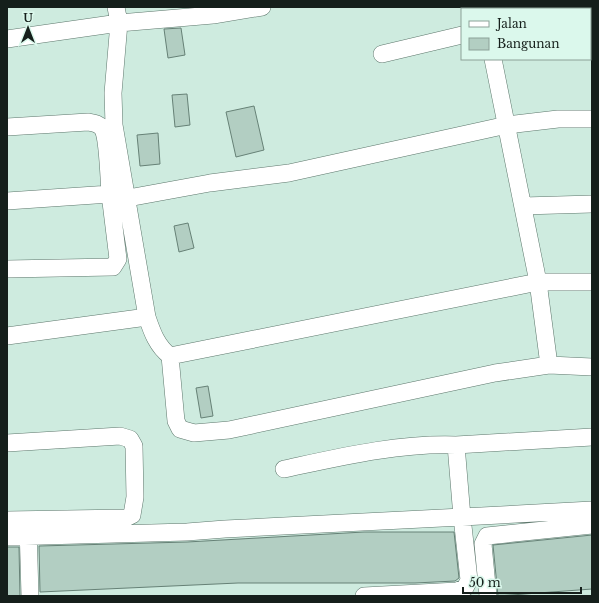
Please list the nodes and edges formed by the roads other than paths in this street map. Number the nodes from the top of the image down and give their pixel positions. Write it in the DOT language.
graph roads {
  1 [pos="262,7"];
  2 [pos="118,15"];
  3 [pos="461,35"];
  4 [pos="7,39"];
  5 [pos="382,54"];
  6 [pos="493,60"];
  7 [pos="592,119"];
  8 [pos="507,125"];
  9 [pos="7,127"];
  10 [pos="110,194"];
  11 [pos="128,198"];
  12 [pos="7,201"];
  13 [pos="592,204"];
  14 [pos="523,206"];
  15 [pos="7,270"];
  16 [pos="538,282"];
  17 [pos="592,282"];
  18 [pos="147,317"];
  19 [pos="7,336"];
  20 [pos="170,356"];
  21 [pos="549,365"];
  22 [pos="592,367"];
  23 [pos="592,437"];
  24 [pos="7,443"];
  25 [pos="456,445"];
  26 [pos="284,469"];
  27 [pos="592,510"];
  28 [pos="462,517"];
  29 [pos="28,519"];
  30 [pos="7,520"];
  31 [pos="592,525"];
  32 [pos="28,536"];
  33 [pos="7,537"];
  34 [pos="30,596"];
  35 [pos="364,596"];
  36 [pos="488,596"];
  1 -- 2 [label="street"];
  2 -- 4 [label="street"];
  2 -- 11 [label="street"];
  3 -- 5 [label="street"];
  6 -- 8 [label="street"];
  7 -- 8 [label="street"];
  8 -- 11 [label="street"];
  8 -- 14 [label="street"];
  9 -- 10 [label="street"];
  10 -- 12 [label="street"];
  10 -- 15 [label="street"];
  11 -- 18 [label="street"];
  13 -- 14 [label="street"];
  14 -- 16 [label="street"];
  16 -- 17 [label="street"];
  16 -- 20 [label="street"];
  16 -- 21 [label="street"];
  18 -- 19 [label="street"];
  18 -- 20 [label="street"];
  20 -- 21 [label="street"];
  21 -- 22 [label="street"];
  23 -- 25 [label="street"];
  24 -- 29 [label="street"];
  25 -- 26 [label="street"];
  25 -- 28 [label="street"];
  27 -- 28 [label="street"];
  28 -- 32 [label="street"];
  28 -- 35 [label="street"];
  29 -- 30 [label="street"];
  29 -- 32 [label="street"];
  31 -- 36 [label="street"];
  32 -- 33 [label="street"];
  32 -- 34 [label="street"];
}
